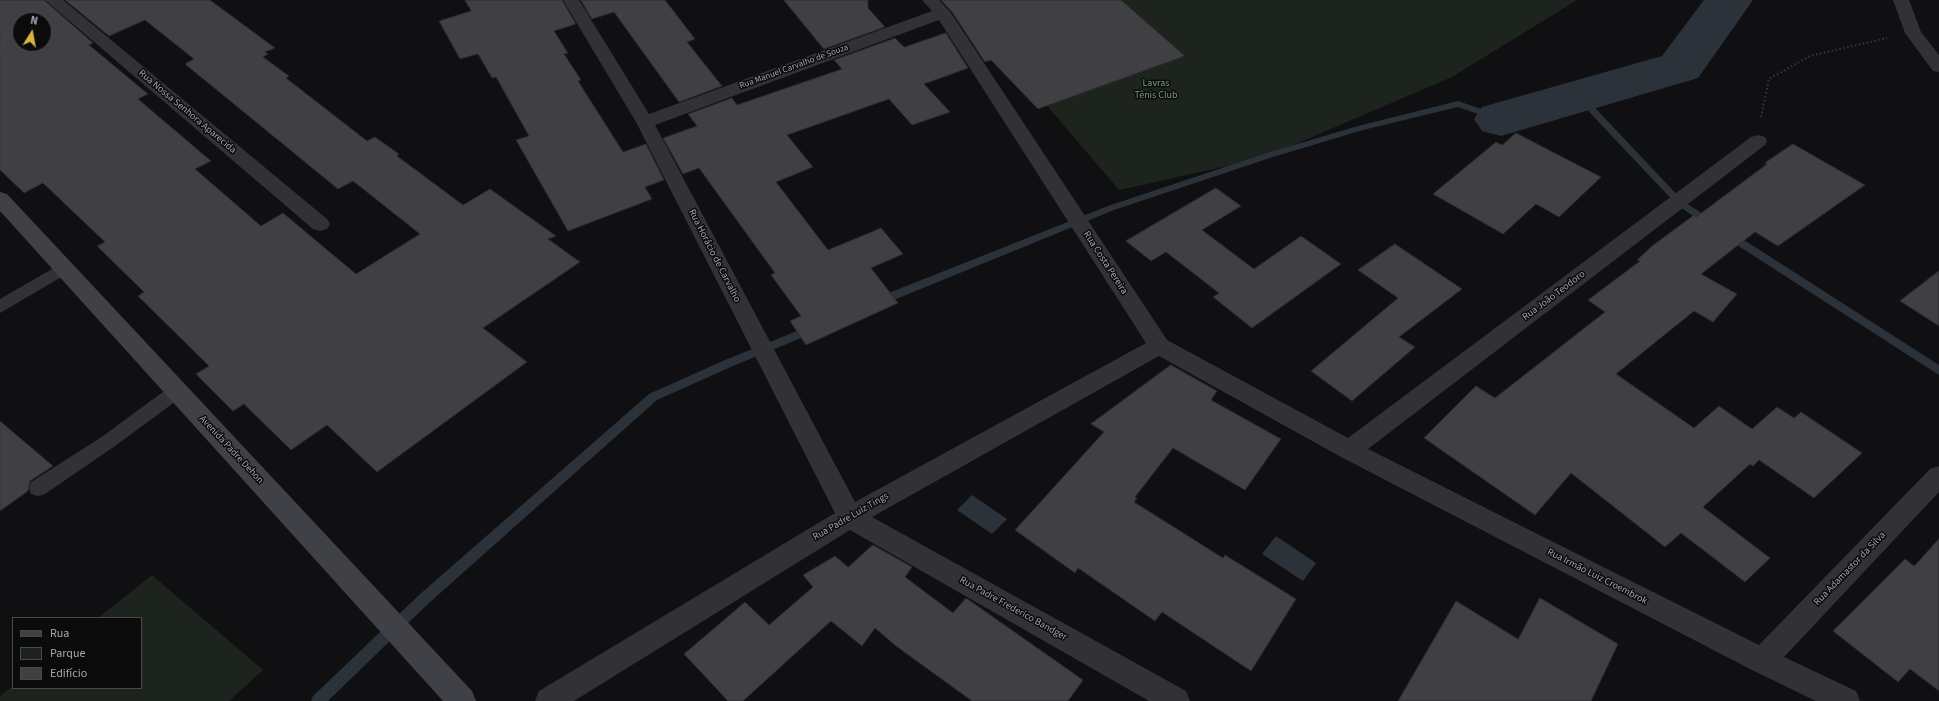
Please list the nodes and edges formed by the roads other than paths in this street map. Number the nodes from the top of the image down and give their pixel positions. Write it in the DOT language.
graph roads {
  1 [pos="53,0"];
  2 [pos="571,0"];
  3 [pos="1901,0"];
  4 [pos="937,6"];
  5 [pos="1939,67"];
  6 [pos="645,122"];
  7 [pos="1758,141"];
  8 [pos="0,198"];
  9 [pos="320,224"];
  10 [pos="64,268"];
  11 [pos="0,307"];
  12 [pos="1159,346"];
  13 [pos="177,391"];
  14 [pos="1349,450"];
  15 [pos="1939,476"];
  16 [pos="38,488"];
  17 [pos="850,517"];
  18 [pos="1762,661"];
  19 [pos="462,701"];
  20 [pos="549,701"];
  21 [pos="1176,701"];
  22 [pos="1846,701"];
  1 -- 9 [label="street, Rua Nossa Senhora Aparecida"];
  2 -- 6 [label="street, Rua Horácio de Carvalho"];
  3 -- 5 [label="street"];
  4 -- 6 [label="street, Rua Manuel Carvalho de Souza"];
  4 -- 12 [label="street, Rua Costa Pereira"];
  6 -- 17 [label="street, Rua Horácio de Carvalho"];
  7 -- 14 [label="street, Rua João Teodoro"];
  8 -- 10 [label="main road, Avenida Padre Dehon"];
  10 -- 11 [label="lane"];
  10 -- 13 [label="main road, Avenida Padre Dehon"];
  12 -- 14 [label="street, Rua Costa Pereira"];
  12 -- 17 [label="street, Rua Padre Luiz Tings"];
  13 -- 16 [label="lane"];
  13 -- 19 [label="main road, Avenida Padre Dehon"];
  14 -- 18 [label="street, Rua Irmão Luiz Croembrok"];
  15 -- 18 [label="street, Rua Adamastor da Silva"];
  17 -- 20 [label="street, Rua Padre Luiz Tings"];
  17 -- 21 [label="street, Rua Padre Frederico Bandger"];
  18 -- 22 [label="street, Rua Irmão Luiz Croembrok"];
}
